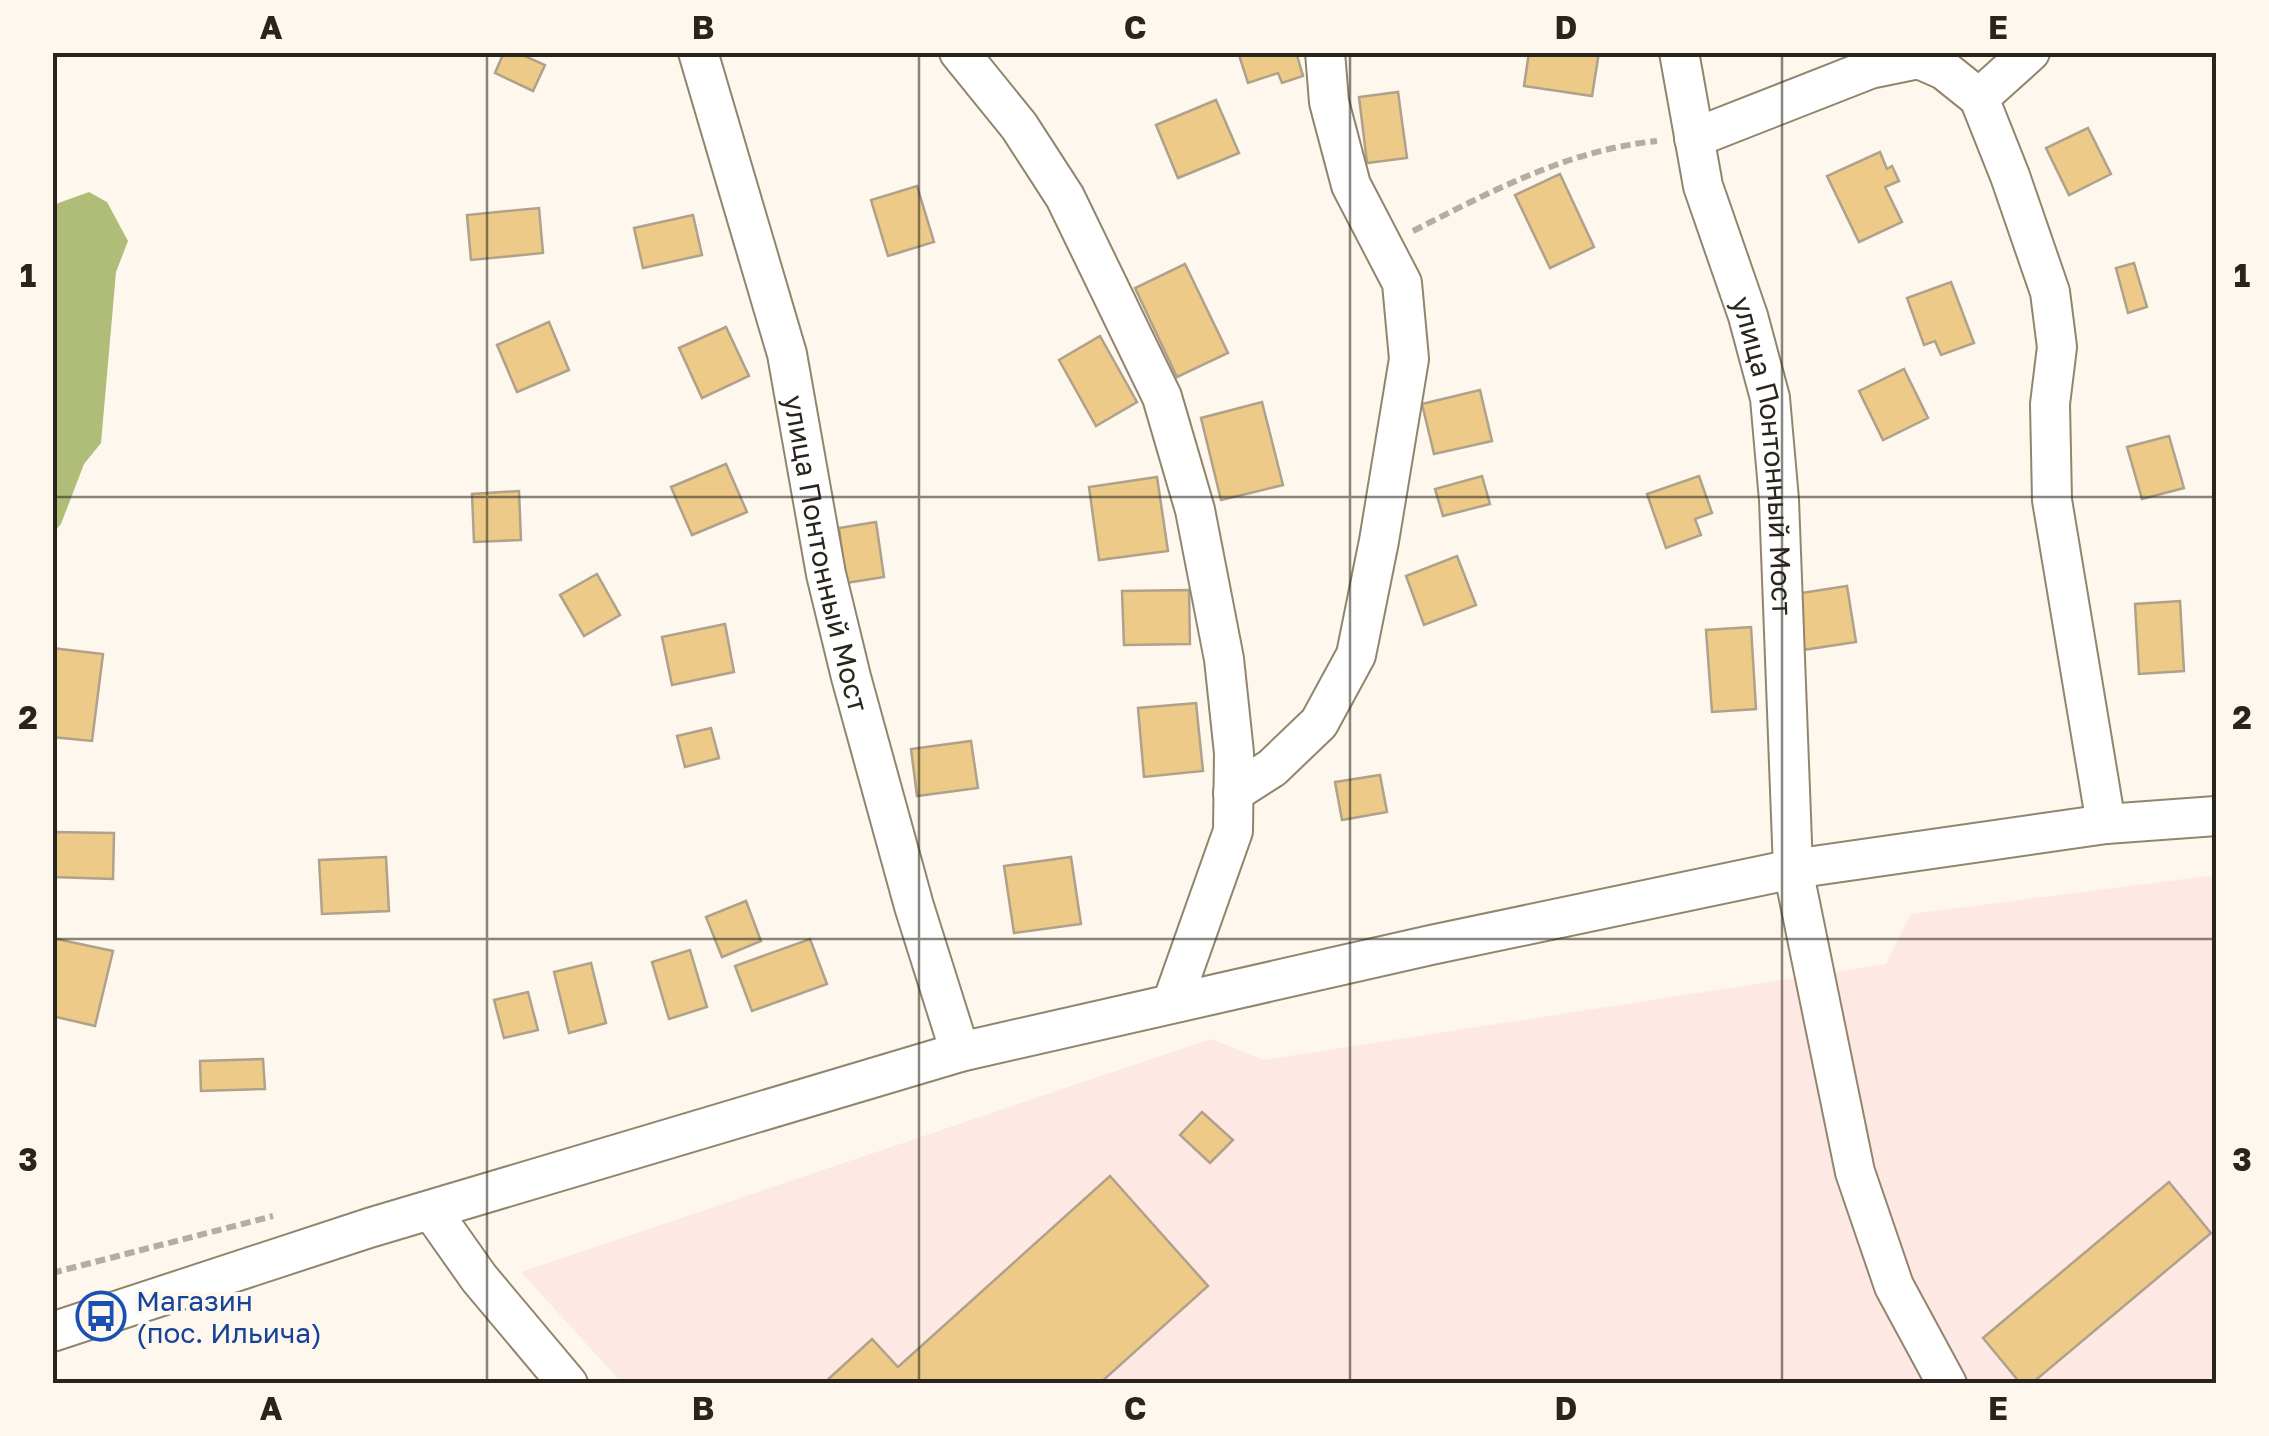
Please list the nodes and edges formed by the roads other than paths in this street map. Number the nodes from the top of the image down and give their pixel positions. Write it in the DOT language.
graph roads {
  1 [pos="698,52"];
  2 [pos="959,52"];
  3 [pos="1325,52"];
  4 [pos="1679,52"];
  5 [pos="2030,52"];
  6 [pos="1978,98"];
  7 [pos="1694,138"];
  8 [pos="1234,793"];
  9 [pos="2216,816"];
  10 [pos="2106,824"];
  11 [pos="1793,870"];
  12 [pos="1172,1003"];
  13 [pos="960,1052"];
  14 [pos="431,1210"];
  15 [pos="52,1332"];
  16 [pos="568,1384"];
  17 [pos="1947,1384"];
  1 -- 13 [label="street, улица Понтонный Мост"];
  2 -- 8 [label="street"];
  3 -- 8 [label="street"];
  4 -- 7 [label="street, улица Понтонный Мост"];
  5 -- 6 [label="street"];
  6 -- 7 [label="street"];
  6 -- 10 [label="street"];
  7 -- 11 [label="street, улица Понтонный Мост"];
  8 -- 12 [label="street"];
  9 -- 10 [label="street"];
  10 -- 11 [label="street"];
  11 -- 12 [label="street"];
  11 -- 17 [label="street, улица Понтонный Мост"];
  12 -- 13 [label="street"];
  13 -- 14 [label="street"];
  14 -- 15 [label="street"];
  14 -- 16 [label="street"];
}
